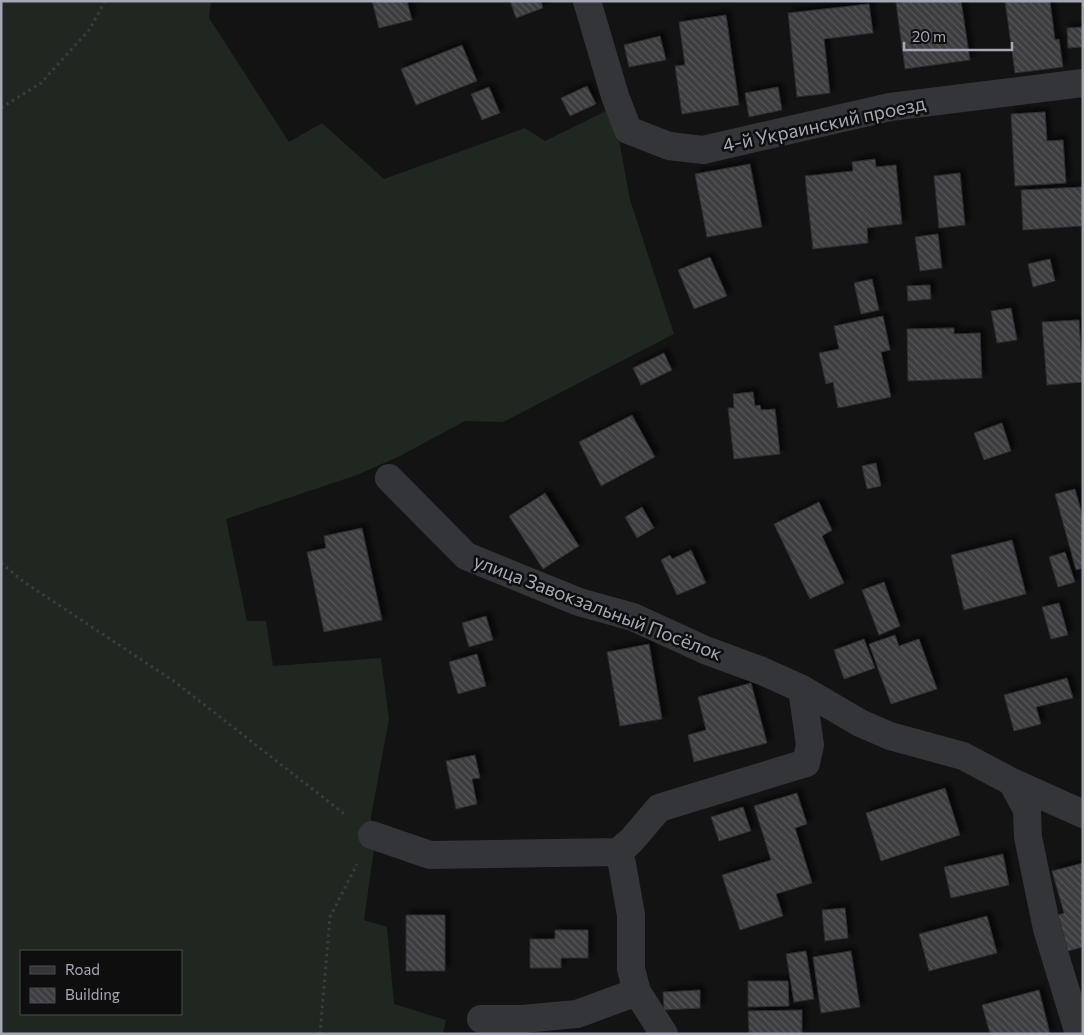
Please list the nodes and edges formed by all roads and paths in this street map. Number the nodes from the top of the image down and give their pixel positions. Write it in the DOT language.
graph roads {
  1 [pos="105,1"];
  2 [pos="587,1"];
  3 [pos="1083,83"];
  4 [pos="1,108"];
  5 [pos="389,478"];
  6 [pos="1,564"];
  7 [pos="802,689"];
  8 [pos="1012,782"];
  9 [pos="1083,814"];
  10 [pos="372,835"];
  11 [pos="618,852"];
  12 [pos="637,992"];
  13 [pos="481,1019"];
  14 [pos="320,1034"];
  15 [pos="664,1034"];
  16 [pos="1080,1034"];
  1 -- 4 [label="path"];
  2 -- 3 [label="street, 4-й Украинский проезд"];
  5 -- 7 [label="street, улица Завокзальный Посёлок"];
  6 -- 10 [label="path"];
  7 -- 8 [label="street, улица Завокзальный Посёлок"];
  7 -- 11 [label="street"];
  8 -- 9 [label="street, улица Завокзальный Посёлок"];
  8 -- 16 [label="street"];
  10 -- 11 [label="street"];
  10 -- 14 [label="path"];
  11 -- 12 [label="street"];
  12 -- 13 [label="street"];
  12 -- 15 [label="street"];
}
